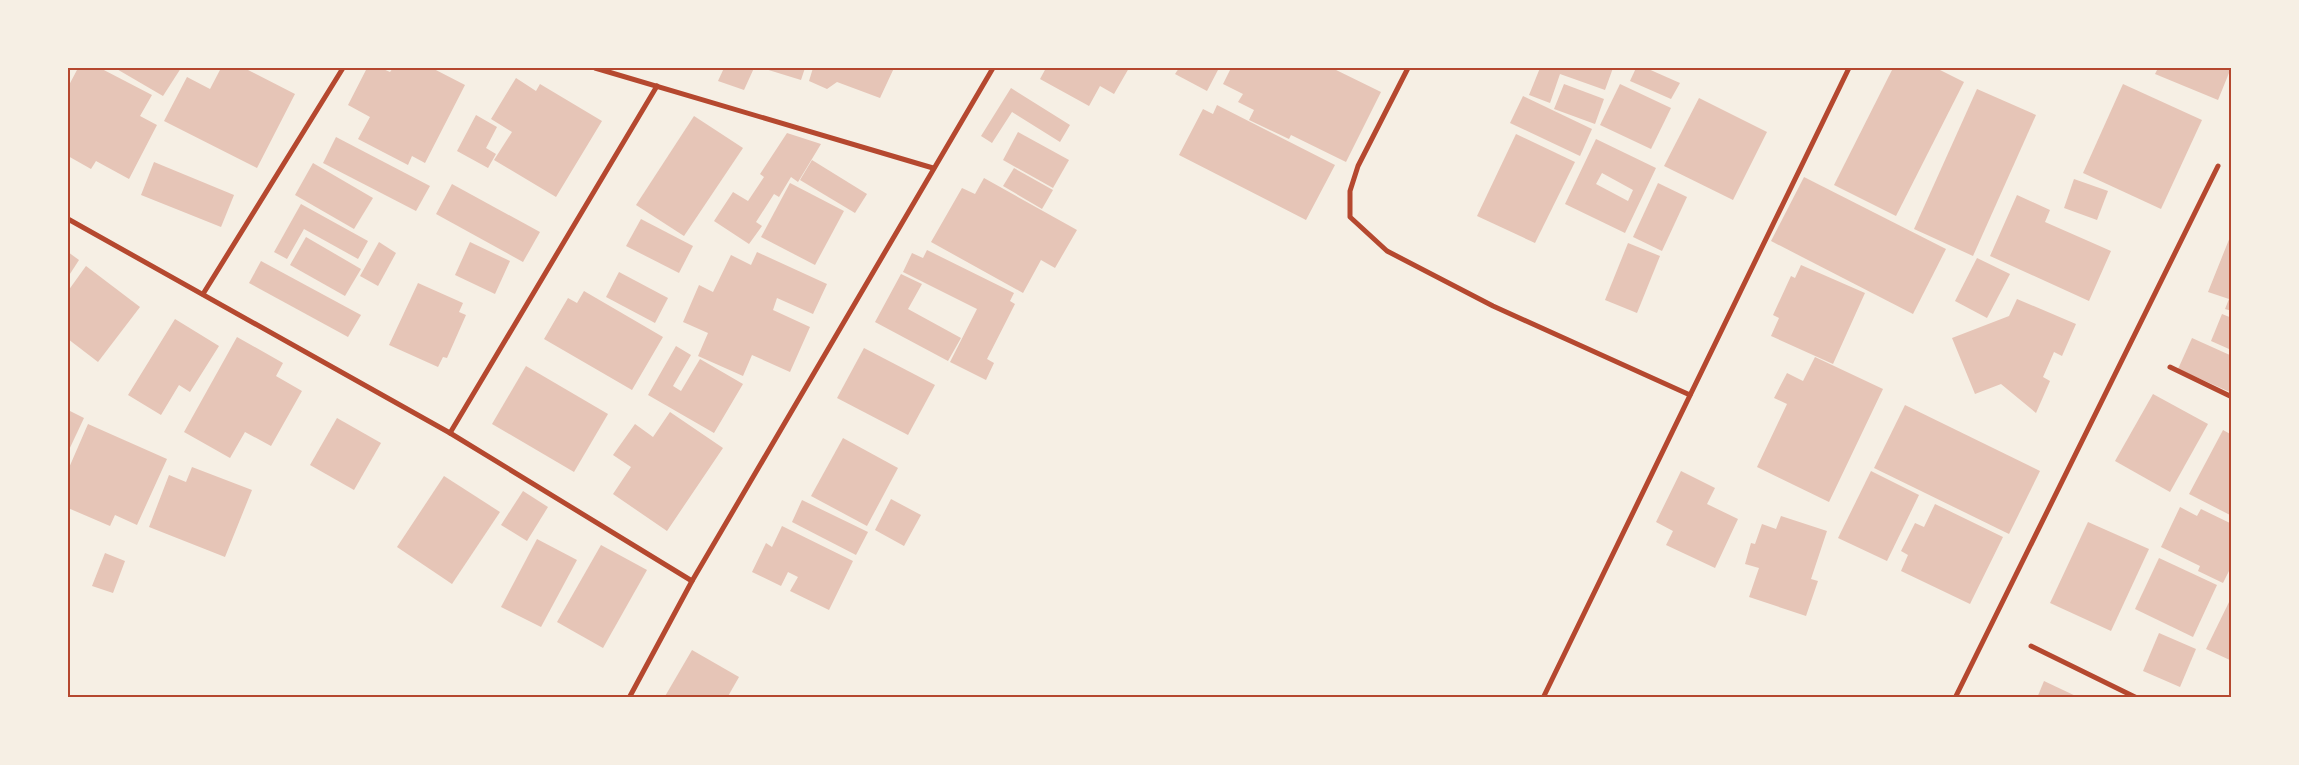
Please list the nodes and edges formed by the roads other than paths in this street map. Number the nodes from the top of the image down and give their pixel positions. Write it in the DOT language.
graph roads {
  1 [pos="343,68"];
  2 [pos="595,68"];
  3 [pos="993,68"];
  4 [pos="1408,68"];
  5 [pos="1849,68"];
  6 [pos="658,86"];
  7 [pos="2218,166"];
  8 [pos="933,168"];
  9 [pos="68,219"];
  10 [pos="203,294"];
  11 [pos="2170,367"];
  12 [pos="1690,395"];
  13 [pos="2232,397"];
  14 [pos="450,433"];
  15 [pos="692,581"];
  16 [pos="2031,646"];
  17 [pos="629,698"];
  18 [pos="1543,698"];
  19 [pos="1955,698"];
  20 [pos="2137,698"];
  1 -- 10 [label="street"];
  2 -- 6 [label="street"];
  3 -- 8 [label="street"];
  4 -- 12 [label="street"];
  5 -- 12 [label="street"];
  6 -- 8 [label="street"];
  6 -- 14 [label="street"];
  7 -- 19 [label="street"];
  8 -- 15 [label="street"];
  9 -- 10 [label="street"];
  10 -- 14 [label="street"];
  11 -- 13 [label="street"];
  12 -- 18 [label="street"];
  14 -- 15 [label="street"];
  15 -- 17 [label="street"];
  16 -- 20 [label="street"];
}
